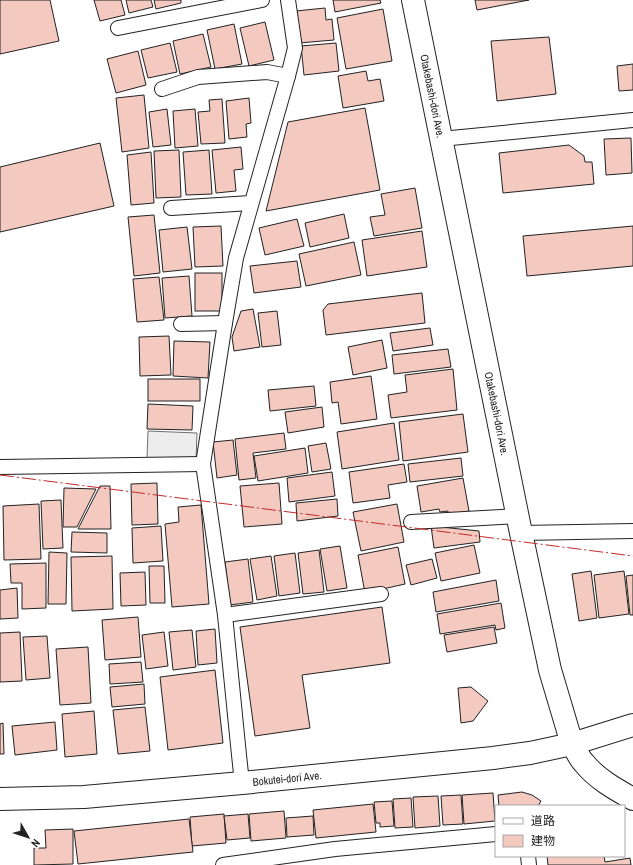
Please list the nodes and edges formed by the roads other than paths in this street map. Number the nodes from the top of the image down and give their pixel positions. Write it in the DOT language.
graph roads {
  1 [pos="262,0"];
  2 [pos="288,0"];
  3 [pos="414,0"];
  4 [pos="118,28"];
  5 [pos="288,76"];
  6 [pos="162,89"];
  7 [pos="633,120"];
  8 [pos="441,139"];
  9 [pos="252,203"];
  10 [pos="171,208"];
  11 [pos="181,324"];
  12 [pos="225,324"];
  13 [pos="203,464"];
  14 [pos="0,467"];
  15 [pos="411,522"];
  16 [pos="519,524"];
  17 [pos="633,531"];
  18 [pos="381,594"];
  19 [pos="225,615"];
  20 [pos="633,725"];
  21 [pos="572,744"];
  22 [pos="242,783"];
  23 [pos="0,799"];
  24 [pos="633,799"];
  25 [pos="495,834"];
  26 [pos="223,865"];
  1 -- 4 [label="lane"];
  2 -- 5 [label="lane"];
  3 -- 8 [label="main road, Otakebashi-dori Ave."];
  5 -- 6 [label="lane"];
  5 -- 9 [label="lane"];
  7 -- 8 [label="lane"];
  8 -- 16 [label="main road, Otakebashi-dori Ave."];
  9 -- 10 [label="lane"];
  9 -- 12 [label="lane"];
  11 -- 12 [label="lane"];
  12 -- 13 [label="lane"];
  13 -- 14 [label="lane"];
  13 -- 19 [label="lane"];
  15 -- 16 [label="lane"];
  16 -- 17 [label="lane"];
  16 -- 21 [label="main road, Otakebashi-dori Ave."];
  18 -- 19 [label="lane"];
  19 -- 22 [label="lane"];
  20 -- 21 [label="main road, Bokutei-dori Ave."];
  21 -- 22 [label="main road, Bokutei-dori Ave."];
  21 -- 24 [label="main road, Otakebashi-dori Ave."];
  22 -- 23 [label="main road, Bokutei-dori Ave."];
  25 -- 26 [label="lane"];
}
